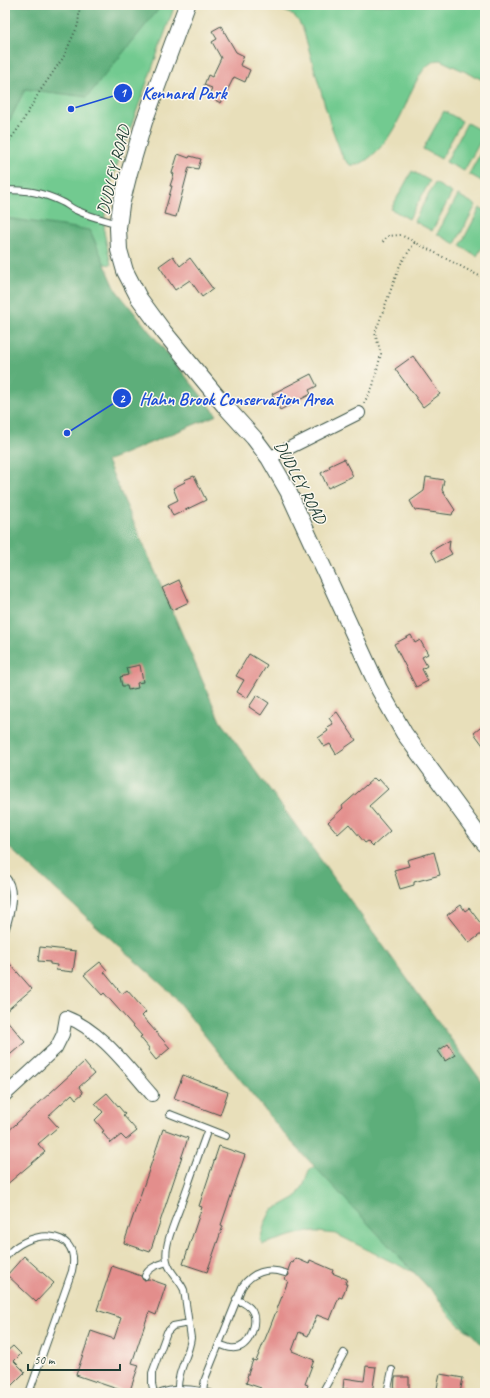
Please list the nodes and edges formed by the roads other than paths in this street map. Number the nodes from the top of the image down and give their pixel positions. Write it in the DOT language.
graph roads {
  1 [pos="187,5"];
  2 [pos="5,190"];
  3 [pos="119,224"];
  4 [pos="359,413"];
  5 [pos="269,458"];
  6 [pos="485,844"];
  7 [pos="5,876"];
  8 [pos="5,931"];
  9 [pos="5,1095"];
  10 [pos="152,1095"];
  11 [pos="170,1114"];
  12 [pos="208,1129"];
  13 [pos="226,1136"];
  14 [pos="5,1258"];
  15 [pos="167,1262"];
  16 [pos="285,1272"];
  17 [pos="145,1276"];
  18 [pos="236,1299"];
  19 [pos="189,1323"];
  20 [pos="219,1344"];
  21 [pos="344,1352"];
  22 [pos="392,1370"];
  23 [pos="178,1389"];
  24 [pos="203,1392"];
  25 [pos="29,1393"];
  26 [pos="154,1393"];
  27 [pos="160,1393"];
  28 [pos="210,1393"];
  29 [pos="322,1393"];
  30 [pos="387,1393"];
  1 -- 3 [label="street, DUDLEY ROAD"];
  2 -- 3 [label="lane"];
  3 -- 5 [label="street, DUDLEY ROAD"];
  4 -- 5 [label="street"];
  5 -- 6 [label="street, DUDLEY ROAD"];
  7 -- 8 [label="lane"];
  9 -- 10 [label="street"];
  11 -- 12 [label="lane"];
  12 -- 13 [label="lane"];
  12 -- 15 [label="lane"];
  14 -- 25 [label="lane"];
  15 -- 17 [label="lane"];
  15 -- 19 [label="lane"];
  16 -- 18 [label="lane"];
  18 -- 20 [label="lane"];
  18 -- 20 [label="lane"];
  19 -- 23 [label="lane"];
  19 -- 26 [label="lane"];
  20 -- 24 [label="lane"];
  21 -- 29 [label="lane"];
  22 -- 30 [label="lane"];
  23 -- 24 [label="lane"];
  23 -- 27 [label="lane"];
  24 -- 28 [label="lane"];
}
